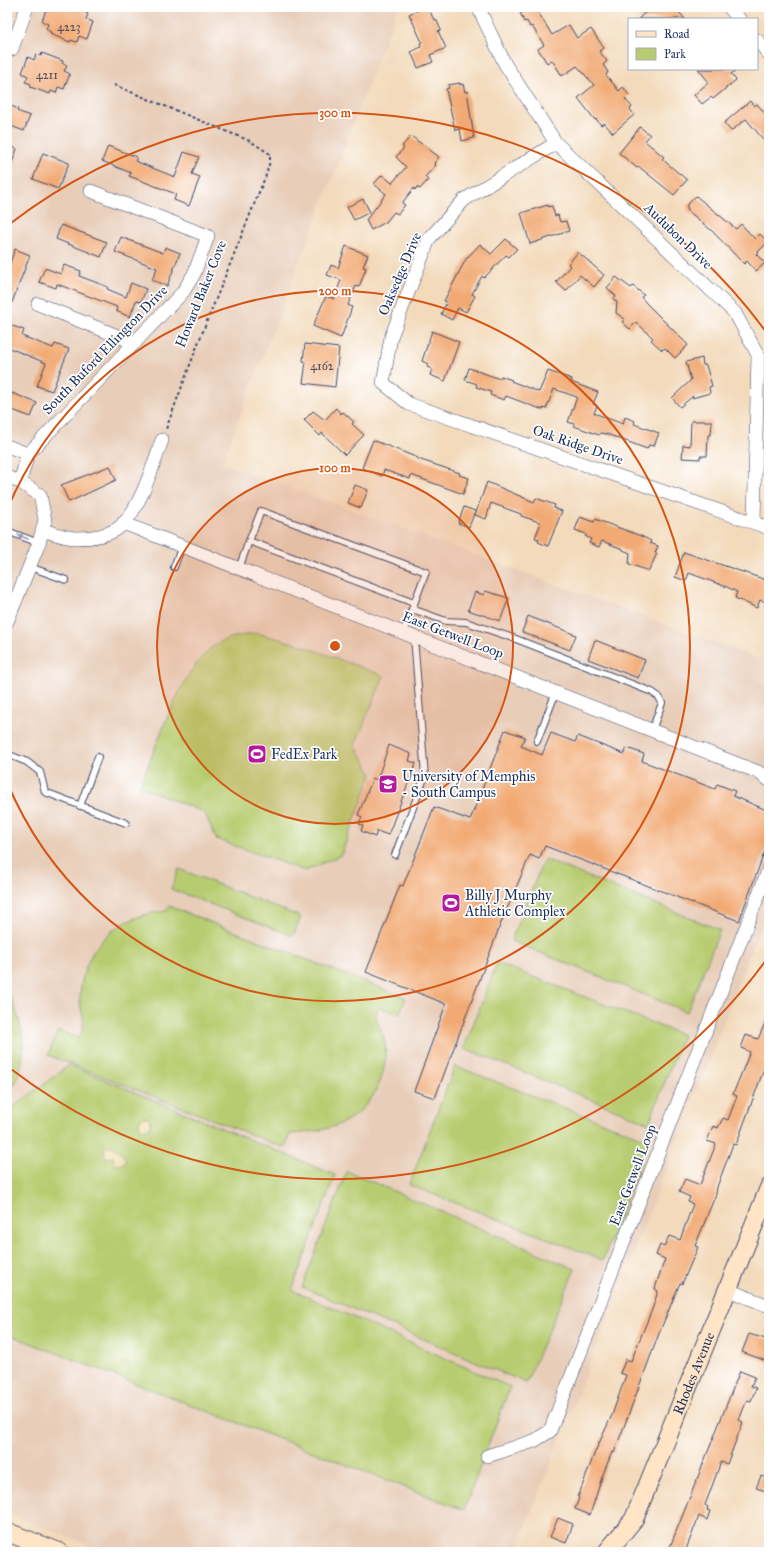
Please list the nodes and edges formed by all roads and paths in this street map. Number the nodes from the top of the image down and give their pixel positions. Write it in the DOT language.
graph roads {
  1 [pos="27,7"];
  2 [pos="478,7"];
  3 [pos="729,7"];
  4 [pos="738,18"];
  5 [pos="758,41"];
  6 [pos="7,51"];
  7 [pos="769,54"];
  8 [pos="114,85"];
  9 [pos="556,143"];
  10 [pos="91,191"];
  11 [pos="38,304"];
  12 [pos="135,343"];
  13 [pos="383,383"];
  14 [pos="162,440"];
  15 [pos="7,446"];
  16 [pos="28,454"];
  17 [pos="7,477"];
  18 [pos="20,482"];
  19 [pos="754,522"];
  20 [pos="123,523"];
  21 [pos="769,528"];
  22 [pos="43,530"];
  23 [pos="7,531"];
  24 [pos="249,541"];
  25 [pos="40,543"];
  26 [pos="182,546"];
  27 [pos="30,567"];
  28 [pos="174,567"];
  29 [pos="239,568"];
  30 [pos="66,580"];
  31 [pos="413,606"];
  32 [pos="7,622"];
  33 [pos="409,635"];
  34 [pos="556,692"];
  35 [pos="652,730"];
  36 [pos="537,741"];
  37 [pos="7,754"];
  38 [pos="98,757"];
  39 [pos="769,780"];
  40 [pos="80,806"];
  41 [pos="126,823"];
  42 [pos="394,855"];
  43 [pos="769,868"];
  44 [pos="769,1188"];
  45 [pos="728,1290"];
  46 [pos="769,1306"];
  47 [pos="487,1456"];
  48 [pos="7,1532"];
  49 [pos="59,1552"];
  50 [pos="607,1552"];
  1 -- 6 [label="street"];
  2 -- 9 [label="street, Audubon Drive"];
  3 -- 4 [label="street"];
  5 -- 7 [label="street"];
  8 -- 14 [label="path, Howard Baker Cove"];
  9 -- 13 [label="street, Oaksedge Drive"];
  9 -- 19 [label="street, Audubon Drive"];
  10 -- 12 [label="street, South Buford Ellington Drive"];
  11 -- 12 [label="street"];
  12 -- 16 [label="street, South Buford Ellington Drive"];
  13 -- 19 [label="street, Oak Ridge Drive"];
  14 -- 20 [label="street"];
  15 -- 16 [label="street"];
  16 -- 18 [label="street, South Buford Ellington Drive"];
  17 -- 18 [label="street"];
  18 -- 22 [label="street"];
  19 -- 21 [label="street, Oak Ridge Drive"];
  20 -- 22 [label="street"];
  20 -- 26 [label="street, East Getwell Loop"];
  22 -- 25 [label="street"];
  25 -- 23 [label="lane, one-way"];
  24 -- 29 [label="lane"];
  24 -- 31 [label="lane"];
  24 -- 31 [label="lane"];
  25 -- 27 [label="street"];
  26 -- 28 [label="lane"];
  26 -- 29 [label="street, East Getwell Loop"];
  27 -- 30 [label="lane"];
  27 -- 32 [label="street"];
  29 -- 33 [label="street, East Getwell Loop"];
  31 -- 33 [label="lane"];
  31 -- 35 [label="lane"];
  33 -- 34 [label="street, East Getwell Loop"];
  33 -- 42 [label="lane"];
  34 -- 35 [label="street, East Getwell Loop"];
  34 -- 36 [label="lane"];
  35 -- 39 [label="street, East Getwell Loop"];
  37 -- 40 [label="lane"];
  38 -- 40 [label="lane"];
  40 -- 41 [label="lane"];
  43 -- 47 [label="street, East Getwell Loop"];
  44 -- 45 [label="main road, Rhodes Avenue"];
  45 -- 46 [label="street"];
  45 -- 50 [label="main road, Rhodes Avenue"];
  48 -- 49 [label="main road"];
}
